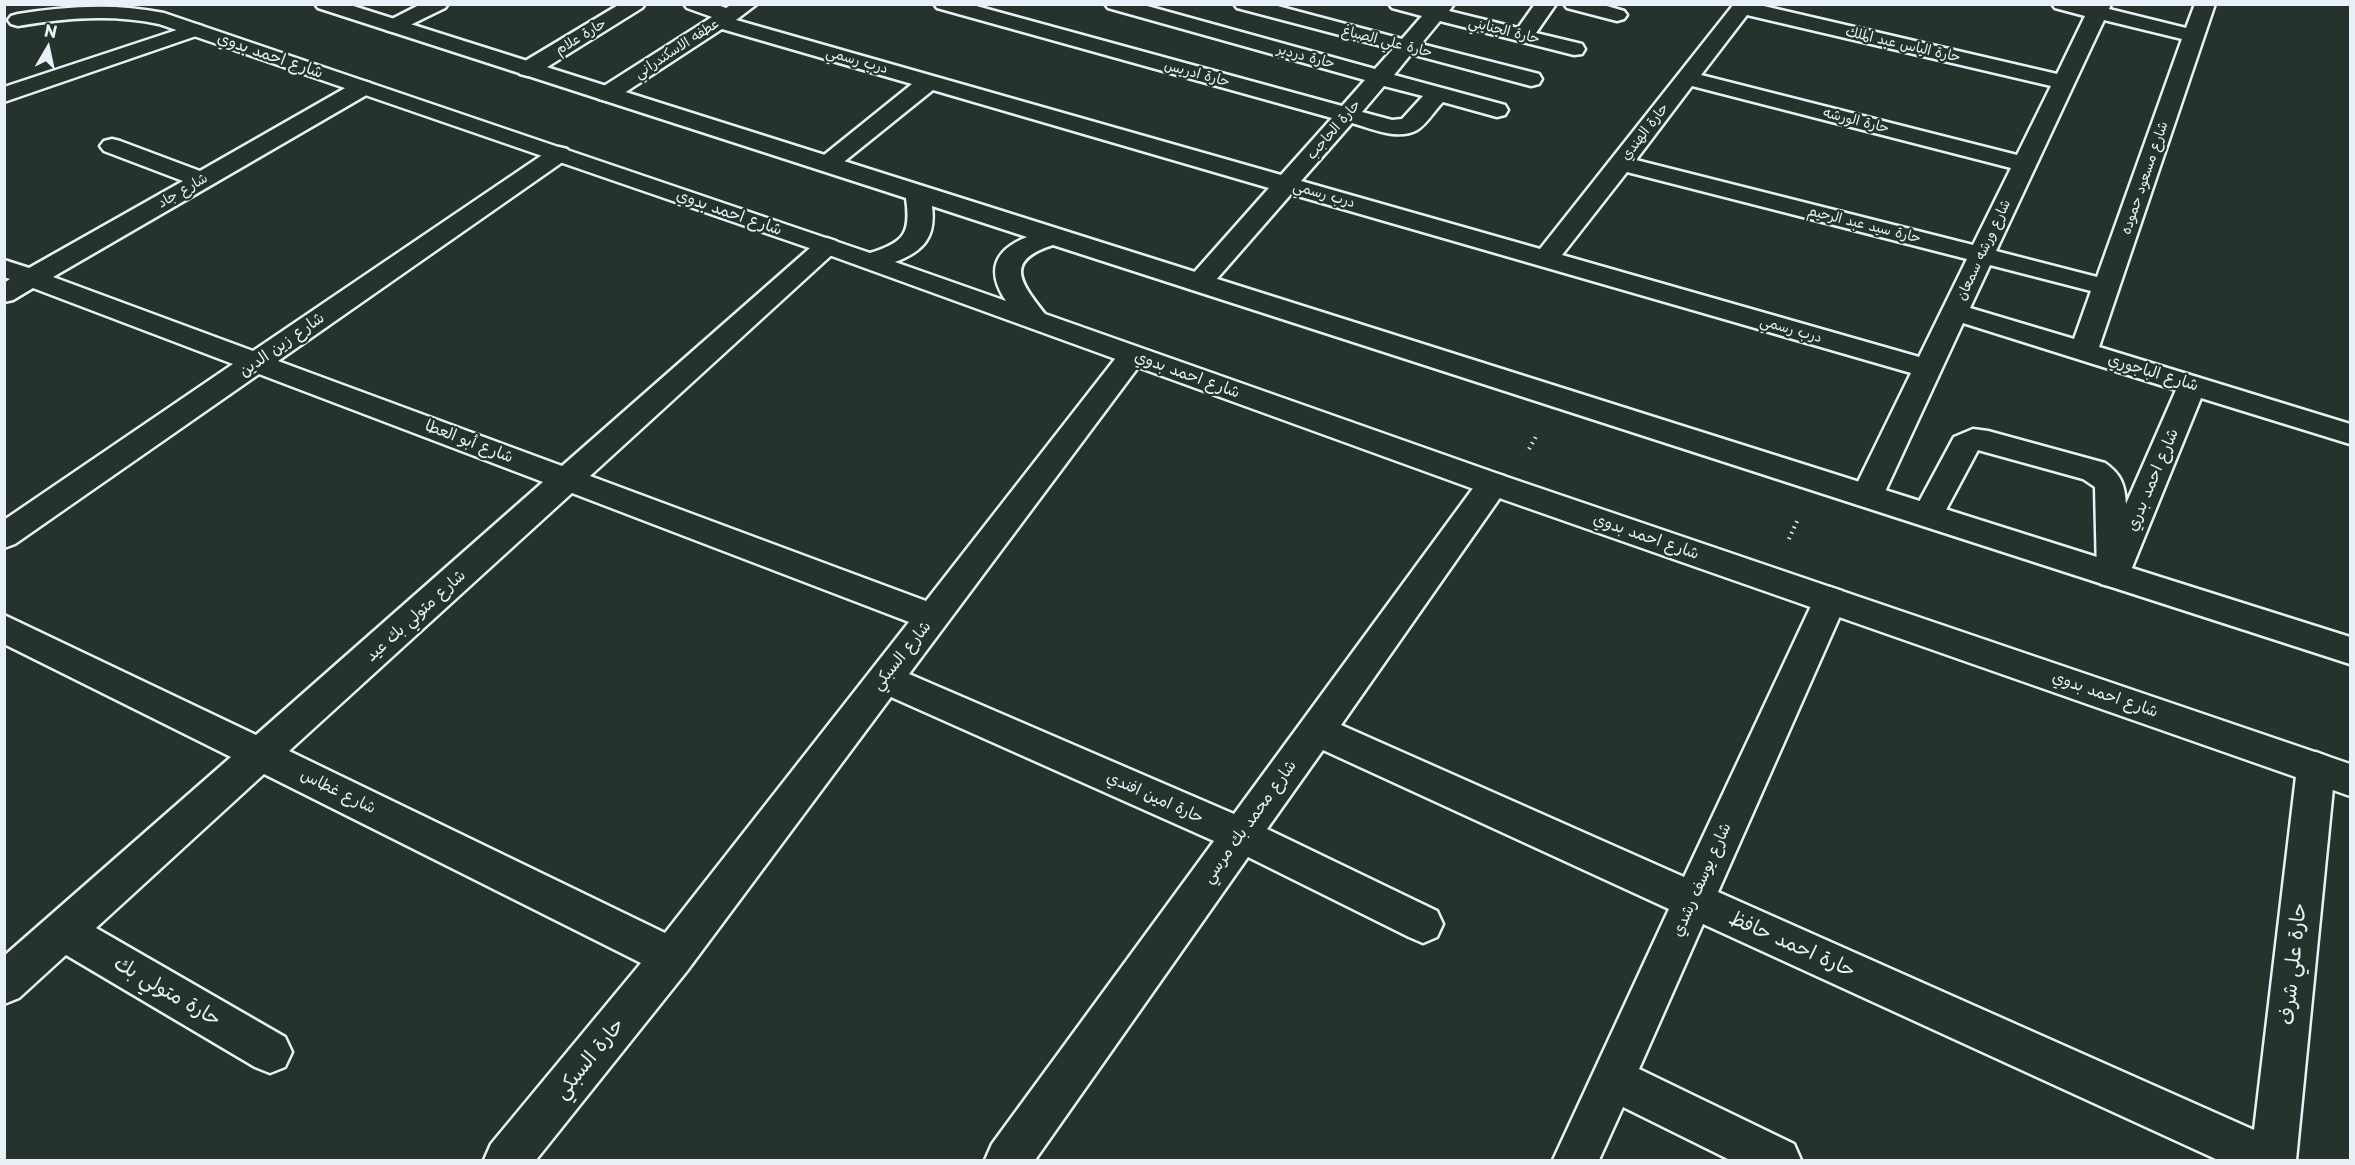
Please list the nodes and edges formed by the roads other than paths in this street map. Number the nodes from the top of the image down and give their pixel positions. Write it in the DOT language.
graph roads {
  1 [pos="42,4"];
  2 [pos="325,4"];
  3 [pos="438,4"];
  4 [pos="635,4"];
  5 [pos="694,4"];
  6 [pos="944,4"];
  7 [pos="1115,4"];
  8 [pos="1244,4"];
  9 [pos="1399,4"];
  10 [pos="1546,4"];
  11 [pos="1574,4"];
  12 [pos="2062,4"];
  13 [pos="2205,4"];
  14 [pos="1744,6"];
  15 [pos="1440,9"];
  16 [pos="2099,9"];
  17 [pos="1005,12"];
  18 [pos="732,14"];
  19 [pos="1617,15"];
  20 [pos="11,24"];
  21 [pos="393,26"];
  22 [pos="195,30"];
  23 [pos="1523,36"];
  24 [pos="2194,36"];
  25 [pos="1407,47"];
  26 [pos="1574,49"];
  27 [pos="528,69"];
  28 [pos="1380,78"];
  29 [pos="1687,78"];
  30 [pos="1531,79"];
  31 [pos="929,82"];
  32 [pos="2064,82"];
  33 [pos="362,88"];
  34 [pos="1439,93"];
  35 [pos="607,94"];
  36 [pos="4,95"];
  37 [pos="1497,110"];
  38 [pos="1347,115"];
  39 [pos="112,146"];
  40 [pos="559,154"];
  41 [pos="1621,163"];
  42 [pos="827,164"];
  43 [pos="2025,164"];
  44 [pos="202,180"];
  45 [pos="1286,184"];
  46 [pos="918,194"];
  47 [pos="1056,237"];
  48 [pos="827,246"];
  49 [pos="1981,255"];
  50 [pos="1546,259"];
  51 [pos="869,261"];
  52 [pos="18,274"];
  53 [pos="1199,283"];
  54 [pos="2106,287"];
  55 [pos="4,294"];
  56 [pos="1955,312"];
  57 [pos="1036,321"];
  58 [pos="2084,351"];
  59 [pos="1132,356"];
  60 [pos="256,362"];
  61 [pos="1928,369"];
  62 [pos="2192,385"];
  63 [pos="2350,434"];
  64 [pos="568,479"];
  65 [pos="1500,486"];
  66 [pos="1867,496"];
  67 [pos="1928,515"];
  68 [pos="4,536"];
  69 [pos="2113,575"];
  70 [pos="1830,600"];
  71 [pos="933,617"];
  72 [pos="4,628"];
  73 [pos="2350,650"];
  74 [pos="883,678"];
  75 [pos="1316,730"];
  76 [pos="261,754"];
  77 [pos="2333,774"];
  78 [pos="1241,835"];
  79 [pos="1693,900"];
  80 [pos="1423,924"];
  81 [pos="65,932"];
  82 [pos="672,957"];
  83 [pos="4,984"];
  84 [pos="270,1052"];
  85 [pos="1612,1079"];
  86 [pos="507,1161"];
  87 [pos="1008,1161"];
  88 [pos="1576,1161"];
  89 [pos="1778,1161"];
  90 [pos="2268,1161"];
  91 [pos="2273,1161"];
  1 -- 20 [label="street"];
  2 -- 21 [label="street"];
  3 -- 21 [label="street"];
  4 -- 27 [label="street, حارة علام"];
  5 -- 18 [label="street, درب رسمي"];
  6 -- 17 [label="street, حارة ادريس"];
  7 -- 28 [label="street, حارة دردير"];
  8 -- 25 [label="street, حارة علي الصباغ"];
  9 -- 15 [label="street, حارة الجنايني"];
  10 -- 23 [label="street"];
  11 -- 19 [label="street"];
  12 -- 16 [label="street"];
  13 -- 24 [label="street, شارع مسعود حموده"];
  14 -- 29 [label="street, حارة الهندي"];
  14 -- 32 [label="street, حارة الياس عبد الملك"];
  15 -- 23 [label="street, حارة الجنايني"];
  15 -- 25 [label="street, حارة الحاجب"];
  16 -- 24 [label="street"];
  16 -- 32 [label="street, شارع ورشه سمعان"];
  17 -- 38 [label="street, حارة ادريس"];
  18 -- 31 [label="street, درب رسمي"];
  18 -- 35 [label="street, عطفه الاسكندراني"];
  20 -- 22 [label="street, شارع احمد بدوي"];
  21 -- 27 [label="street"];
  22 -- 33 [label="street, شارع احمد بدوي"];
  22 -- 36 [label="street"];
  23 -- 26 [label="street, حارة الجنايني"];
  24 -- 54 [label="street, شارع مسعود حموده"];
  25 -- 28 [label="street, حارة الحاجب"];
  25 -- 30 [label="street, حارة علي الصباغ"];
  27 -- 35 [label="street"];
  28 -- 34 [label="street, حارة دردير"];
  28 -- 38 [label="street, حارة الحاجب"];
  29 -- 41 [label="street, حارة الهندي"];
  29 -- 43 [label="street, حارة الورشه"];
  31 -- 42 [label="street"];
  31 -- 45 [label="street, درب رسمي"];
  32 -- 43 [label="street, شارع ورشه سمعان"];
  33 -- 40 [label="street, شارع احمد بدوي"];
  33 -- 44 [label="street, شارع جاد"];
  34 -- 37 [label="street, حارة دردير"];
  34 -- 38 [label="street, حارة ادريس"];
  35 -- 42 [label="street"];
  38 -- 45 [label="street, حارة الحاجب"];
  39 -- 44 [label="street"];
  40 -- 48 [label="street, شارع احمد بدوي"];
  40 -- 60 [label="street, شارع زين الدين"];
  41 -- 49 [label="street, حارة سيد عبد الرحيم"];
  41 -- 50 [label="street, حارة الهندي"];
  42 -- 46 [label="street"];
  43 -- 49 [label="street, شارع ورشه سمعان"];
  44 -- 52 [label="street, شارع جاد"];
  45 -- 50 [label="street, درب رسمي"];
  45 -- 53 [label="street, حارة الحاجب"];
  46 -- 47 [label="street"];
  46 -- 51 [label="street"];
  47 -- 53 [label="street"];
  47 -- 57 [label="street"];
  48 -- 51 [label="street, شارع احمد بدوي"];
  48 -- 64 [label="street, شارع متولي بك عيد"];
  49 -- 54 [label="street, حارة سيد عبد الرحيم"];
  49 -- 56 [label="street, شارع ورشه سمعان"];
  50 -- 61 [label="street, درب رسمي"];
  51 -- 57 [label="street, شارع احمد بدوي"];
  52 -- 55 [label="street, شارع جاد"];
  52 -- 60 [label="street, شارع أبو العطا"];
  53 -- 66 [label="street"];
  54 -- 58 [label="street, شارع مسعود حموده"];
  56 -- 58 [label="street, شارع الباجوري"];
  56 -- 61 [label="street, شارع ورشه سمعان"];
  57 -- 59 [label="street, شارع احمد بدوي"];
  58 -- 62 [label="street, شارع الباجوري"];
  59 -- 65 [label="street, شارع احمد بدوي"];
  59 -- 71 [label="street, شارع السبكي"];
  60 -- 64 [label="street, شارع أبو العطا"];
  60 -- 68 [label="street, شارع زين الدين"];
  61 -- 66 [label="street, شارع ورشه سمعان"];
  62 -- 63 [label="street, شارع الباجوري"];
  62 -- 69 [label="street, شارع احمد بدري"];
  64 -- 71 [label="street, شارع أبو العطا"];
  64 -- 76 [label="street, شارع متولي بك عيد"];
  65 -- 70 [label="street, شارع احمد بدوي"];
  65 -- 75 [label="street, شارع محمد بك مرسي"];
  66 -- 67 [label="street"];
  67 -- 69 [label="street"];
  67 -- 69 [label="street"];
  69 -- 73 [label="street"];
  70 -- 77 [label="street, شارع احمد بدوي"];
  70 -- 79 [label="street, شارع يوسف رشدي"];
  71 -- 74 [label="street, شارع السبكي"];
  72 -- 76 [label="street, شارع غطاس"];
  74 -- 78 [label="street, حارة امين افندي"];
  74 -- 82 [label="street, شارع السبكي"];
  75 -- 78 [label="street, شارع محمد بك مرسي"];
  75 -- 79 [label="street, حارة احمد حافظ"];
  76 -- 81 [label="street, شارع متولي بك عيد"];
  76 -- 82 [label="street, شارع غطاس"];
  77 -- 91 [label="street, حارة علي شرف"];
  78 -- 80 [label="street, حارة امين افندي"];
  78 -- 87 [label="street, شارع محمد بك مرسي"];
  79 -- 85 [label="street, شارع يوسف رشدي"];
  79 -- 90 [label="street, حارة احمد حافظ"];
  81 -- 83 [label="street, شارع متولي بك عيد"];
  81 -- 84 [label="street, حارة متولي بك"];
  82 -- 86 [label="street, حارة السبكي"];
  85 -- 88 [label="street, شارع يوسف رشدي"];
  85 -- 89 [label="street"];
}
